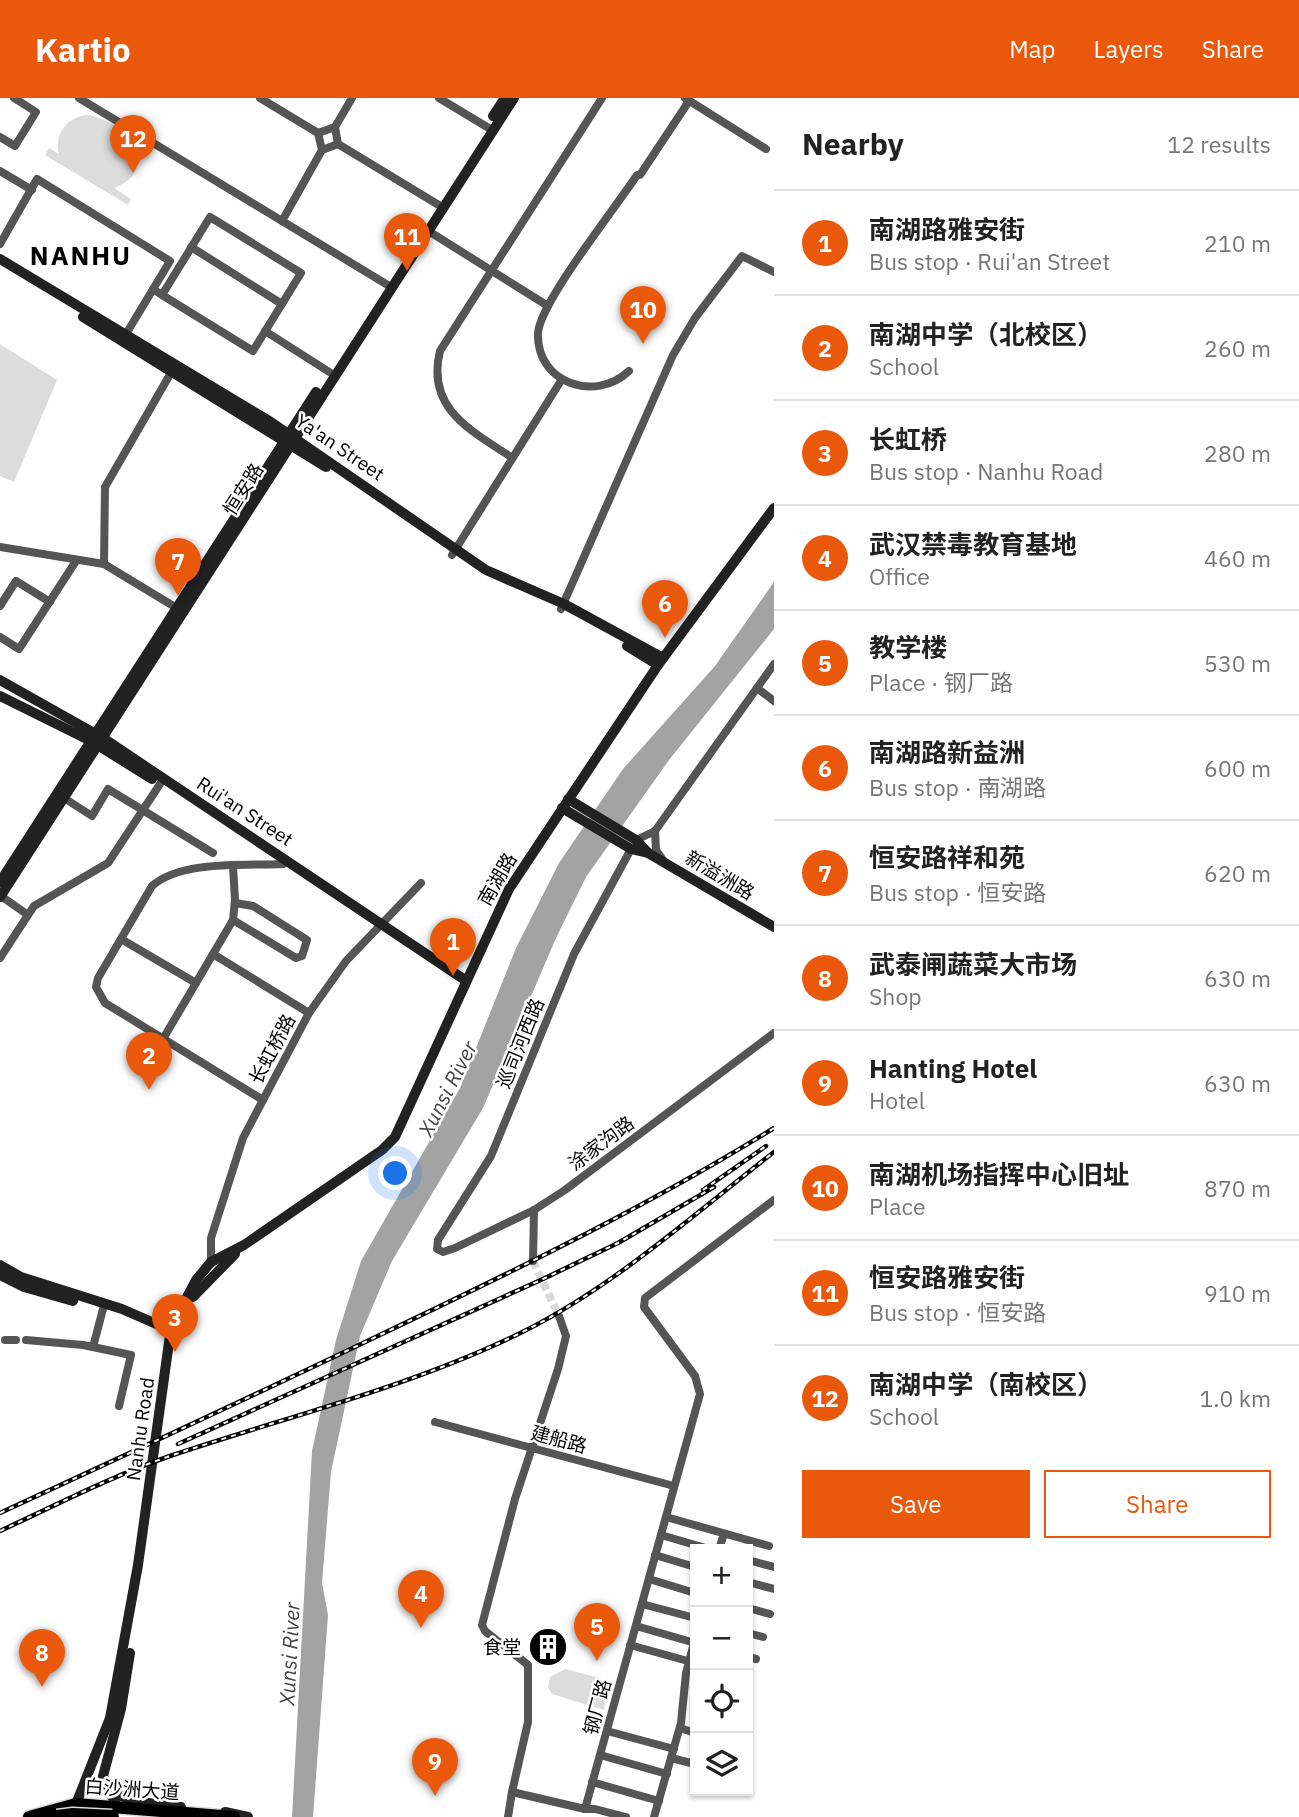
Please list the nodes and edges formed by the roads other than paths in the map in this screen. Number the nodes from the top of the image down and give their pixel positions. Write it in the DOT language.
graph roads {
  1 [pos="14,98"];
  2 [pos="79,98"];
  3 [pos="260,98"];
  4 [pos="352,98"];
  5 [pos="439,98"];
  6 [pos="505,98"];
  7 [pos="514,98"];
  8 [pos="602,98"];
  9 [pos="687,99"];
  10 [pos="335,127"];
  11 [pos="489,129"];
  12 [pos="318,133"];
  13 [pos="0,137"];
  14 [pos="338,144"];
  15 [pos="766,149"];
  16 [pos="322,150"];
  17 [pos="0,171"];
  18 [pos="32,190"];
  19 [pos="439,205"];
  20 [pos="282,221"];
  21 [pos="425,228"];
  22 [pos="0,244"];
  23 [pos="191,247"];
  24 [pos="0,259"];
  25 [pos="0,267"];
  26 [pos="489,270"];
  27 [pos="774,272"];
  28 [pos="388,285"];
  29 [pos="153,289"];
  30 [pos="162,295"];
  31 [pos="282,304"];
  32 [pos="548,306"];
  33 [pos="265,331"];
  34 [pos="124,338"];
  35 [pos="629,371"];
  36 [pos="172,372"];
  37 [pos="332,373"];
  38 [pos="562,379"];
  39 [pos="291,440"];
  40 [pos="511,457"];
  41 [pos="774,508"];
  42 [pos="0,547"];
  43 [pos="454,552"];
  44 [pos="76,561"];
  45 [pos="104,564"];
  46 [pos="50,601"];
  47 [pos="0,606"];
  48 [pos="563,607"];
  49 [pos="182,611"];
  50 [pos="0,637"];
  51 [pos="660,661"];
  52 [pos="774,664"];
  53 [pos="0,680"];
  54 [pos="757,688"];
  55 [pos="0,696"];
  56 [pos="774,701"];
  57 [pos="97,740"];
  58 [pos="160,784"];
  59 [pos="64,798"];
  60 [pos="565,804"];
  61 [pos="143,810"];
  62 [pos="655,831"];
  63 [pos="634,845"];
  64 [pos="213,853"];
  65 [pos="666,863"];
  66 [pos="284,864"];
  67 [pos="233,866"];
  68 [pos="0,882"];
  69 [pos="421,883"];
  70 [pos="0,897"];
  71 [pos="235,903"];
  72 [pos="28,915"];
  73 [pos="233,920"];
  74 [pos="380,925"];
  75 [pos="774,927"];
  76 [pos="121,939"];
  77 [pos="213,954"];
  78 [pos="0,958"];
  79 [pos="196,983"];
  80 [pos="464,983"];
  81 [pos="309,1013"];
  82 [pos="774,1034"];
  83 [pos="163,1039"];
  84 [pos="263,1100"];
  85 [pos="774,1200"];
  86 [pos="534,1210"];
  87 [pos="244,1245"];
  88 [pos="436,1247"];
  89 [pos="533,1261"];
  90 [pos="211,1262"];
  91 [pos="0,1265"];
  92 [pos="0,1275"];
  93 [pos="103,1309"];
  94 [pos="559,1316"];
  95 [pos="174,1334"];
  96 [pos="5,1340"];
  97 [pos="16,1340"];
  98 [pos="26,1340"];
  99 [pos="93,1347"];
  100 [pos="119,1406"];
  101 [pos="435,1422"];
  102 [pos="534,1448"];
  103 [pos="674,1486"];
  104 [pos="666,1517"];
  105 [pos="724,1534"];
  106 [pos="661,1535"];
  107 [pos="692,1544"];
  108 [pos="721,1544"];
  109 [pos="769,1546"];
  110 [pos="655,1555"];
  111 [pos="753,1561"];
  112 [pos="690,1566"];
  113 [pos="774,1567"];
  114 [pos="649,1579"];
  115 [pos="753,1583"];
  116 [pos="774,1589"];
  117 [pos="690,1591"];
  118 [pos="642,1604"];
  119 [pos="753,1609"];
  120 [pos="770,1614"];
  121 [pos="690,1617"];
  122 [pos="636,1626"];
  123 [pos="753,1634"];
  124 [pos="762,1637"];
  125 [pos="690,1640"];
  126 [pos="631,1645"];
  127 [pos="690,1661"];
  128 [pos="691,1670"];
  129 [pos="680,1728"];
  130 [pos="607,1731"];
  131 [pos="690,1731"];
  132 [pos="673,1754"];
  133 [pos="600,1755"];
  134 [pos="690,1762"];
  135 [pos="667,1774"];
  136 [pos="592,1782"];
  137 [pos="107,1789"];
  138 [pos="512,1792"];
  139 [pos="659,1801"];
  140 [pos="585,1809"];
  141 [pos="76,1811"];
  142 [pos="115,1812"];
  143 [pos="29,1817"];
  144 [pos="57,1817"];
  145 [pos="234,1817"];
  146 [pos="248,1817"];
  147 [pos="508,1817"];
  148 [pos="626,1817"];
  149 [pos="654,1817"];
  1 -- 13 [label="street"];
  2 -- 20 [label="street"];
  3 -- 12 [label="street"];
  4 -- 10 [label="street"];
  5 -- 11 [label="street"];
  6 -- 11 [label="main road, 恒安路"];
  7 -- 11 [label="main road, 恒安路"];
  8 -- 26 [label="street"];
  9 -- 15 [label="street"];
  9 -- 32 [label="street"];
  10 -- 12 [label="street"];
  10 -- 14 [label="street"];
  11 -- 19 [label="main road, 恒安路"];
  12 -- 16 [label="street"];
  14 -- 16 [label="street"];
  14 -- 19 [label="street"];
  16 -- 20 [label="street"];
  17 -- 18 [label="street"];
  18 -- 22 [label="street"];
  18 -- 29 [label="street"];
  19 -- 21 [label="main road, 恒安路"];
  20 -- 28 [label="street"];
  21 -- 26 [label="street"];
  21 -- 28 [label="main road, 恒安路"];
  23 -- 30 [label="street"];
  23 -- 31 [label="street"];
  23 -- 31 [label="street"];
  24 -- 34 [label="main road, Ya'an Street"];
  25 -- 34 [label="main road, Ya'an Street"];
  26 -- 32 [label="street"];
  26 -- 40 [label="street"];
  27 -- 48 [label="street"];
  28 -- 37 [label="main road, 恒安路"];
  29 -- 30 [label="street"];
  29 -- 34 [label="street"];
  30 -- 33 [label="street"];
  31 -- 33 [label="street"];
  32 -- 38 [label="street"];
  33 -- 37 [label="street"];
  34 -- 36 [label="main road, Ya'an Street"];
  34 -- 39 [label="main road, Ya'an Street"];
  35 -- 38 [label="street"];
  36 -- 39 [label="main road, Ya'an Street"];
  36 -- 45 [label="street"];
  37 -- 39 [label="main road, 恒安路"];
  38 -- 40 [label="street"];
  39 -- 43 [label="main road, Ya'an Street"];
  39 -- 49 [label="main road, 恒安路"];
  40 -- 43 [label="street"];
  41 -- 51 [label="main road, 南湖路"];
  42 -- 44 [label="street"];
  43 -- 48 [label="main road, Ya'an Street"];
  44 -- 45 [label="street"];
  44 -- 46 [label="street"];
  45 -- 49 [label="street"];
  46 -- 47 [label="street"];
  46 -- 50 [label="street"];
  48 -- 51 [label="main road, Ya'an Street"];
  49 -- 57 [label="main road, 恒安路"];
  51 -- 60 [label="main road, 南湖路"];
  52 -- 54 [label="street"];
  53 -- 57 [label="main road, Rui'an Street"];
  54 -- 56 [label="street"];
  54 -- 62 [label="street"];
  55 -- 57 [label="main road, Rui'an Street"];
  57 -- 58 [label="main road, Rui'an Street"];
  57 -- 59 [label="main road, 恒安路"];
  57 -- 68 [label="main road, 恒安路"];
  57 -- 74 [label="main road, Rui'an Street"];
  58 -- 61 [label="street"];
  58 -- 66 [label="main road, Rui'an Street"];
  59 -- 61 [label="street"];
  59 -- 70 [label="main road, 恒安路"];
  60 -- 63 [label="main road, 新溢洲路"];
  60 -- 80 [label="main road, 南湖路"];
  61 -- 64 [label="street"];
  61 -- 72 [label="street"];
  62 -- 63 [label="street"];
  62 -- 65 [label="street"];
  63 -- 65 [label="main road, 新溢洲路"];
  63 -- 88 [label="street, 巡司河西路"];
  65 -- 75 [label="main road, 新溢洲路"];
  66 -- 67 [label="street"];
  66 -- 74 [label="main road, Rui'an Street"];
  67 -- 71 [label="street"];
  67 -- 76 [label="street"];
  69 -- 74 [label="street, 长虹桥路"];
  70 -- 72 [label="street"];
  71 -- 73 [label="street"];
  71 -- 73 [label="street"];
  72 -- 78 [label="street"];
  73 -- 77 [label="street"];
  74 -- 80 [label="main road, Rui'an Street"];
  74 -- 81 [label="street, 长虹桥路"];
  76 -- 79 [label="street"];
  76 -- 83 [label="street"];
  77 -- 79 [label="street"];
  77 -- 81 [label="street"];
  79 -- 83 [label="street"];
  80 -- 87 [label="main road, 南湖路"];
  81 -- 84 [label="street, 长虹桥路"];
  82 -- 86 [label="street, 涂家沟路"];
  83 -- 84 [label="street"];
  84 -- 90 [label="street, 长虹桥路"];
  85 -- 103 [label="street, 钢厂路"];
  86 -- 88 [label="street, 涂家沟路"];
  86 -- 89 [label="street"];
  87 -- 90 [label="main road, Nanhu Road"];
  87 -- 95 [label="main road, Nanhu Road"];
  90 -- 95 [label="main road, Nanhu Road"];
  91 -- 95 [label="main road"];
  92 -- 93 [label="main road"];
  93 -- 95 [label="main road"];
  93 -- 99 [label="street"];
  94 -- 102 [label="street"];
  95 -- 137 [label="main road, Nanhu Road"];
  95 -- 141 [label="main road, Nanhu Road"];
  96 -- 97 [label="street"];
  98 -- 99 [label="street"];
  99 -- 100 [label="street"];
  101 -- 102 [label="street, 建船路"];
  102 -- 103 [label="street, 建船路"];
  102 -- 138 [label="street"];
  103 -- 104 [label="street, 钢厂路"];
  104 -- 105 [label="street"];
  104 -- 106 [label="street, 钢厂路"];
  105 -- 108 [label="street"];
  105 -- 109 [label="street"];
  106 -- 107 [label="street"];
  106 -- 110 [label="street, 钢厂路"];
  110 -- 112 [label="street"];
  110 -- 114 [label="street, 钢厂路"];
  111 -- 113 [label="street"];
  114 -- 117 [label="street"];
  114 -- 118 [label="street, 钢厂路"];
  115 -- 116 [label="street"];
  118 -- 121 [label="street"];
  118 -- 122 [label="street, 钢厂路"];
  119 -- 120 [label="street"];
  122 -- 125 [label="street"];
  122 -- 126 [label="street, 钢厂路"];
  123 -- 124 [label="street"];
  126 -- 127 [label="street"];
  126 -- 130 [label="street, 钢厂路"];
  128 -- 129 [label="street"];
  129 -- 131 [label="street"];
  129 -- 132 [label="street"];
  130 -- 132 [label="street"];
  130 -- 133 [label="street, 钢厂路"];
  132 -- 134 [label="street"];
  132 -- 135 [label="street"];
  133 -- 135 [label="street"];
  133 -- 136 [label="street, 钢厂路"];
  135 -- 139 [label="street"];
  136 -- 139 [label="street"];
  136 -- 140 [label="street, 钢厂路"];
  137 -- 142 [label="main road"];
  137 -- 146 [label="main road"];
  138 -- 140 [label="street"];
  138 -- 147 [label="street"];
  139 -- 149 [label="street"];
  140 -- 148 [label="street"];
  141 -- 142 [label="main road, 白沙洲大道"];
  141 -- 143 [label="main road, 白沙洲大道"];
  142 -- 144 [label="highway, bridge"];
  142 -- 145 [label="main road, 白沙洲大道"];
}
